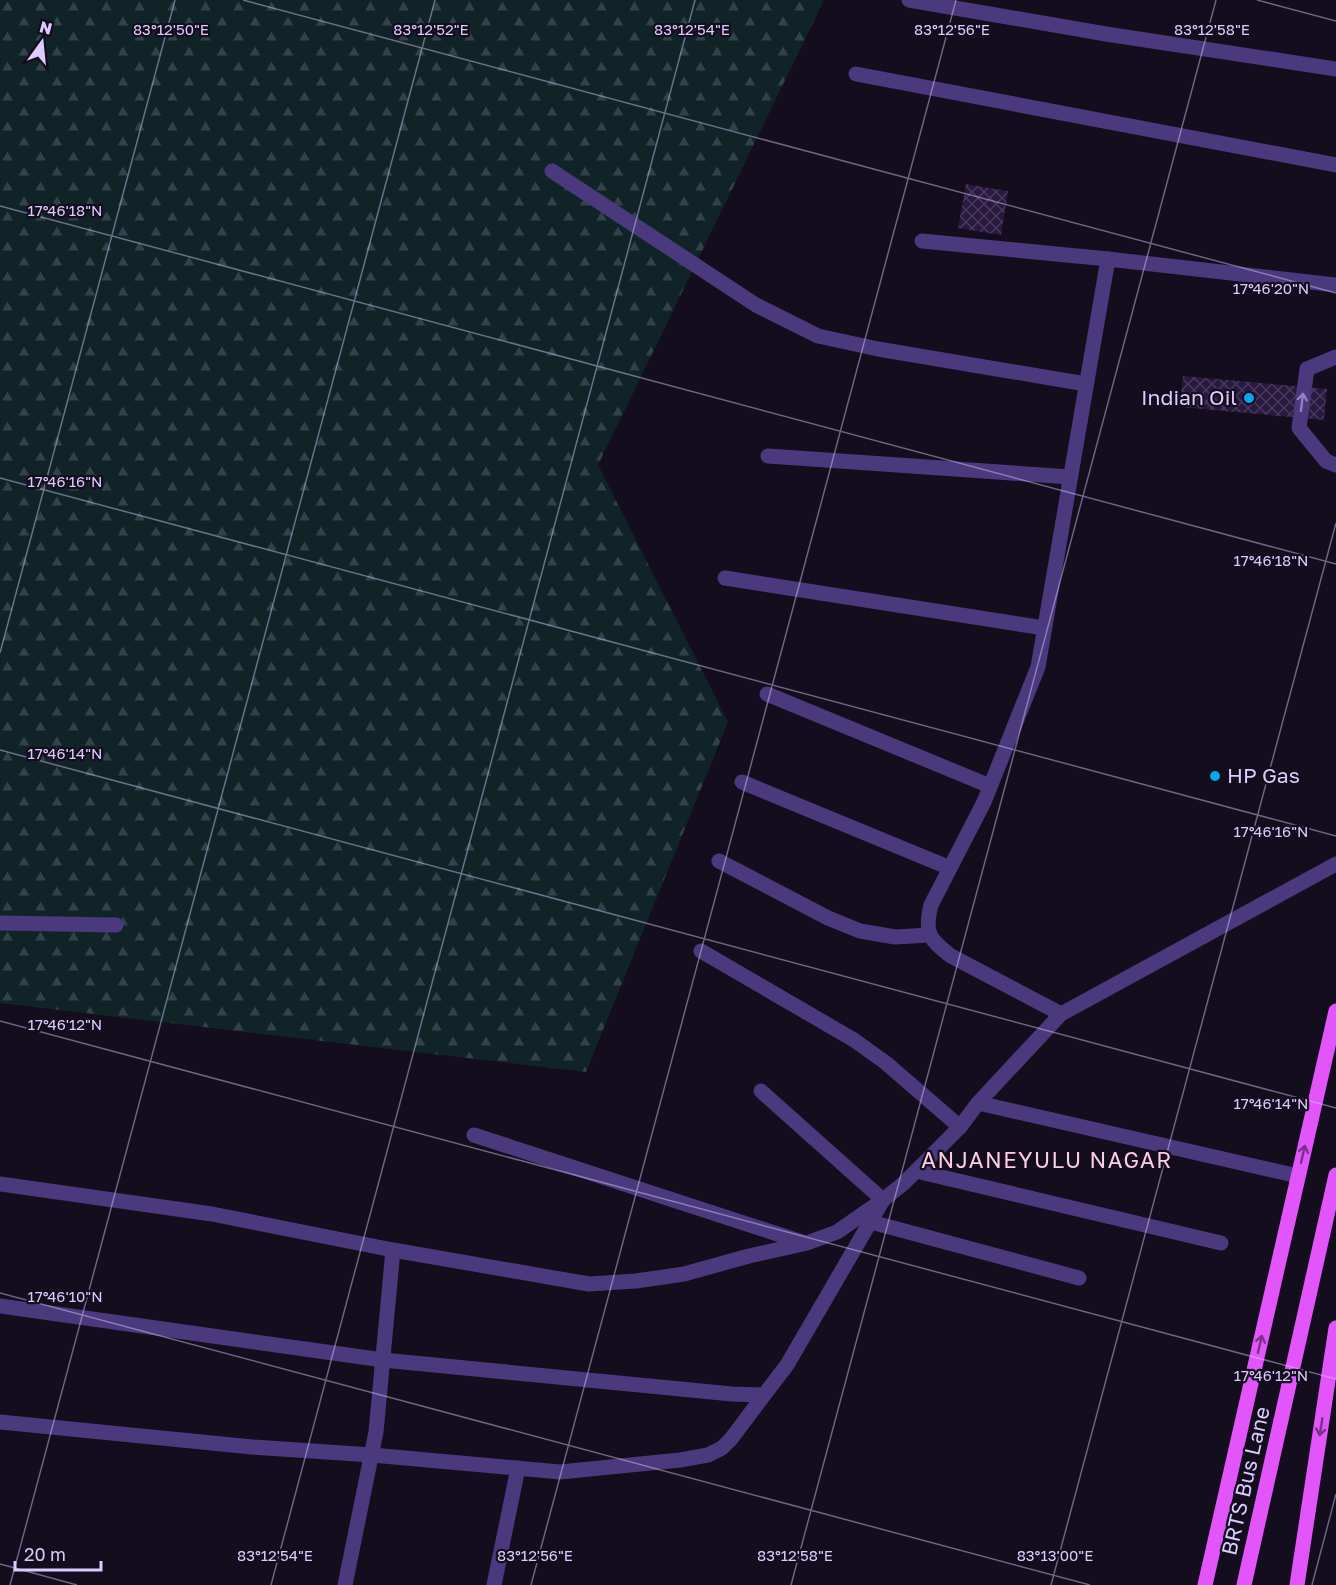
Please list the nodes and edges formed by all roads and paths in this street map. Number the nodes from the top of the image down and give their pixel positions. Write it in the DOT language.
graph roads {
  1 [pos="909,0"];
  2 [pos="1336,69"];
  3 [pos="856,74"];
  4 [pos="1336,165"];
  5 [pos="552,171"];
  6 [pos="922,241"];
  7 [pos="1108,259"];
  8 [pos="1336,285"];
  9 [pos="1336,357"];
  10 [pos="1086,384"];
  11 [pos="768,456"];
  12 [pos="1336,465"];
  13 [pos="1070,477"];
  14 [pos="725,578"];
  15 [pos="1044,628"];
  16 [pos="766,694"];
  17 [pos="742,782"];
  18 [pos="990,786"];
  19 [pos="719,861"];
  20 [pos="1336,864"];
  21 [pos="950,868"];
  22 [pos="0,923"];
  23 [pos="116,925"];
  24 [pos="930,935"];
  25 [pos="701,951"];
  26 [pos="1336,1011"];
  27 [pos="1061,1014"];
  28 [pos="761,1091"];
  29 [pos="978,1102"];
  30 [pos="960,1127"];
  31 [pos="474,1135"];
  32 [pos="916,1171"];
  33 [pos="1336,1175"];
  34 [pos="1298,1176"];
  35 [pos="0,1184"];
  36 [pos="883,1200"];
  37 [pos="871,1222"];
  38 [pos="807,1243"];
  39 [pos="1221,1243"];
  40 [pos="393,1250"];
  41 [pos="1079,1278"];
  42 [pos="0,1306"];
  43 [pos="1336,1328"];
  44 [pos="1334,1349"];
  45 [pos="383,1360"];
  46 [pos="764,1395"];
  47 [pos="0,1422"];
  48 [pos="372,1455"];
  49 [pos="518,1468"];
  50 [pos="345,1585"];
  51 [pos="494,1585"];
  52 [pos="1205,1585"];
  53 [pos="1244,1585"];
  54 [pos="1297,1585"];
  1 -- 2 [label="street"];
  3 -- 4 [label="street"];
  5 -- 10 [label="street"];
  6 -- 7 [label="street"];
  7 -- 8 [label="street"];
  7 -- 10 [label="street"];
  12 -- 9 [label="street, one-way"];
  10 -- 13 [label="street"];
  11 -- 13 [label="street"];
  13 -- 15 [label="street"];
  14 -- 15 [label="street"];
  15 -- 18 [label="street"];
  16 -- 18 [label="street"];
  17 -- 21 [label="street"];
  18 -- 21 [label="street"];
  19 -- 24 [label="street"];
  20 -- 27 [label="street"];
  21 -- 24 [label="street"];
  22 -- 23 [label="street"];
  24 -- 27 [label="street"];
  25 -- 30 [label="street"];
  34 -- 26 [label="main road, one-way"];
  27 -- 29 [label="street"];
  28 -- 36 [label="street"];
  29 -- 30 [label="street"];
  29 -- 34 [label="street"];
  30 -- 32 [label="street"];
  31 -- 38 [label="street"];
  32 -- 36 [label="street"];
  32 -- 39 [label="street"];
  33 -- 53 [label="main road, BRTS Bus Lane"];
  52 -- 34 [label="main road, one-way"];
  35 -- 40 [label="street"];
  36 -- 37 [label="street"];
  36 -- 38 [label="street"];
  37 -- 41 [label="street"];
  37 -- 46 [label="street"];
  38 -- 40 [label="street"];
  40 -- 45 [label="street"];
  42 -- 45 [label="street"];
  43 -- 44 [label="main road"];
  44 -- 54 [label="main road, one-way"];
  45 -- 46 [label="street"];
  45 -- 48 [label="street"];
  46 -- 49 [label="street"];
  47 -- 48 [label="street"];
  48 -- 49 [label="street"];
  48 -- 50 [label="street"];
  49 -- 51 [label="street"];
}
